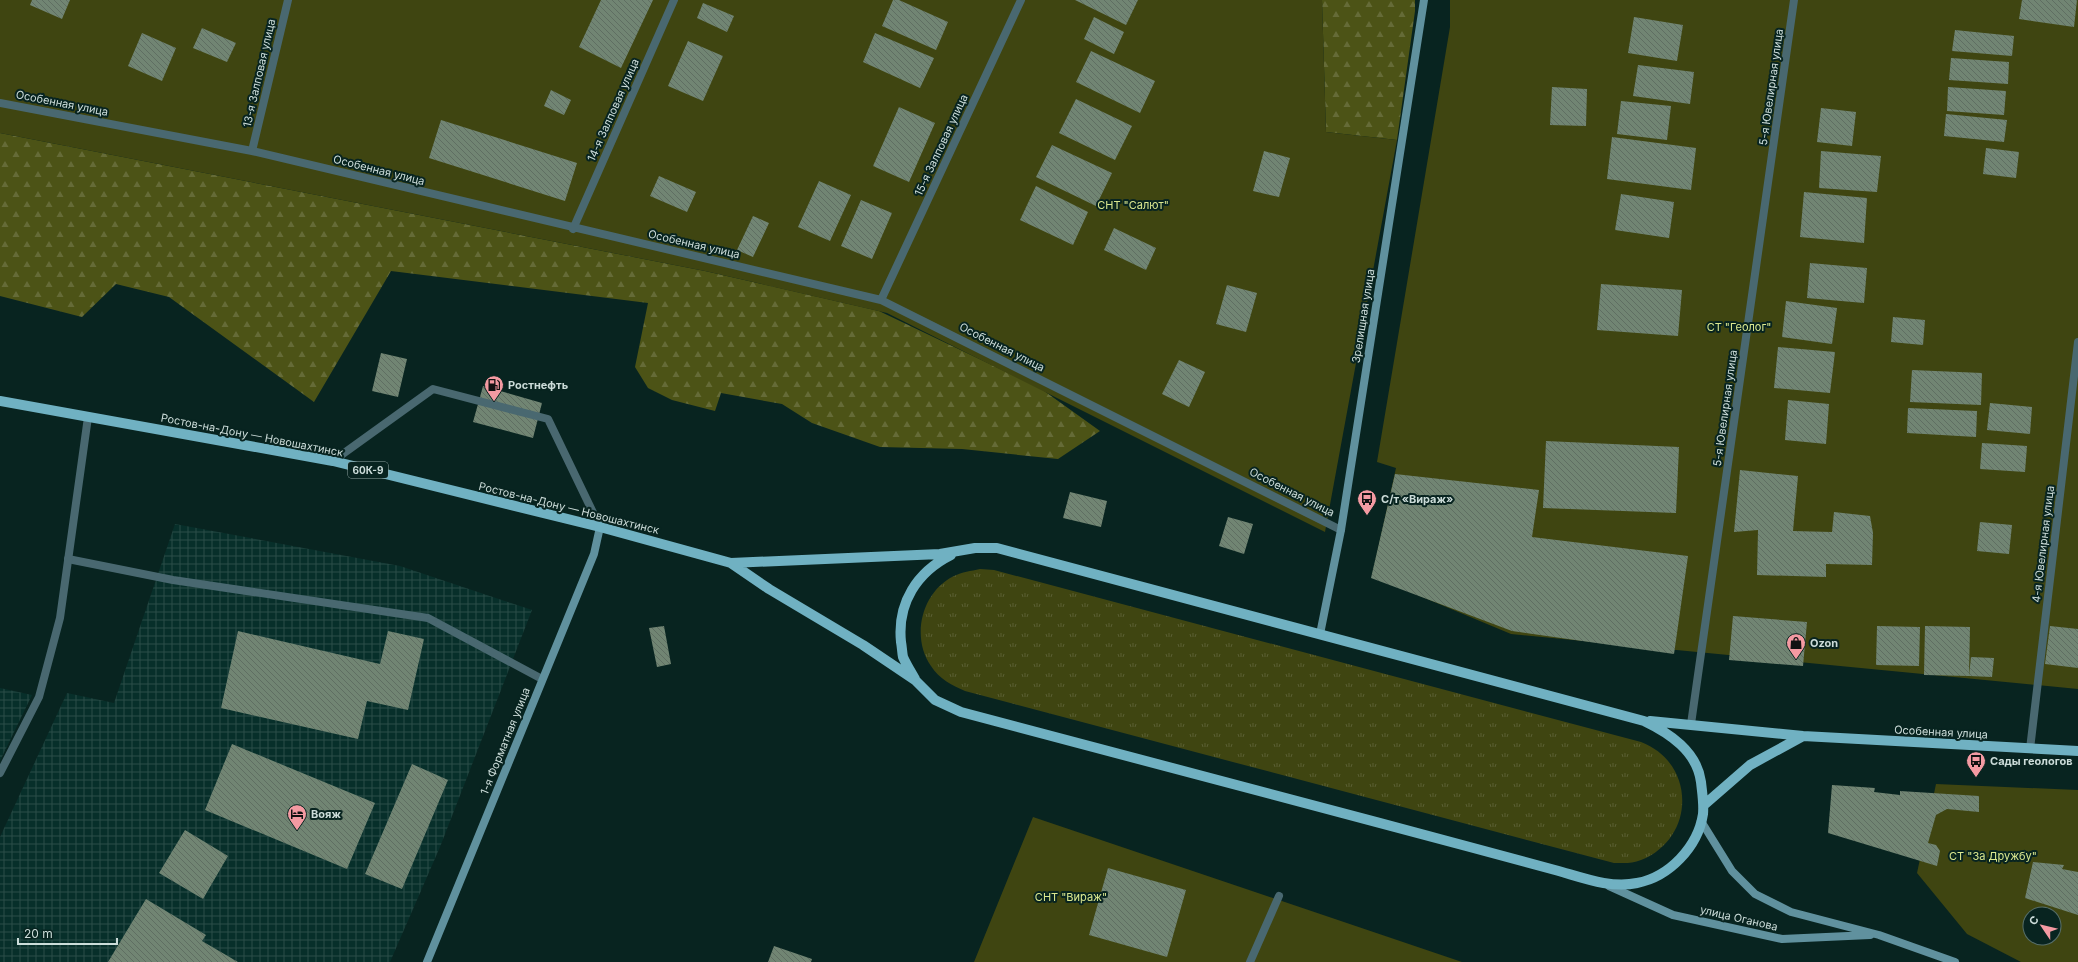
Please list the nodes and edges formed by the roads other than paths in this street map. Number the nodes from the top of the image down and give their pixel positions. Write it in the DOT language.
graph roads {
  1 [pos="288,0"];
  2 [pos="674,0"];
  3 [pos="1021,0"];
  4 [pos="1424,0"];
  5 [pos="1794,0"];
  6 [pos="0,103"];
  7 [pos="252,151"];
  8 [pos="573,229"];
  9 [pos="881,300"];
  10 [pos="2078,342"];
  11 [pos="0,401"];
  12 [pos="88,417"];
  13 [pos="333,461"];
  14 [pos="600,527"];
  15 [pos="1341,530"];
  16 [pos="956,552"];
  17 [pos="68,559"];
  18 [pos="731,563"];
  19 [pos="1320,634"];
  20 [pos="542,679"];
  21 [pos="915,680"];
  22 [pos="1644,721"];
  23 [pos="1691,724"];
  24 [pos="1804,736"];
  25 [pos="2030,749"];
  26 [pos="2078,751"];
  27 [pos="0,773"];
  28 [pos="1704,805"];
  29 [pos="1702,821"];
  30 [pos="1601,882"];
  31 [pos="1279,896"];
  32 [pos="1879,935"];
  33 [pos="427,962"];
  34 [pos="1250,962"];
  35 [pos="1955,962"];
  1 -- 7 [label="street, 13-я Залповая улица"];
  2 -- 8 [label="street, 14-я Залповая улица"];
  3 -- 9 [label="street, 15-я Залповая улица"];
  4 -- 15 [label="street, Зрелищная улица"];
  5 -- 23 [label="street, 5-я Ювелирная улица"];
  6 -- 7 [label="street, Особенная улица"];
  7 -- 8 [label="street, Особенная улица"];
  8 -- 9 [label="street, Особенная улица"];
  9 -- 15 [label="street, Особенная улица"];
  10 -- 25 [label="street, 4-я Ювелирная улица"];
  11 -- 12 [label="main road, Ростов-на-Дону — Новошахтинск / 60К-9"];
  12 -- 13 [label="main road, Ростов-на-Дону — Новошахтинск / 60К-9"];
  12 -- 17 [label="street"];
  13 -- 14 [label="main road, Ростов-на-Дону — Новошахтинск / 60К-9"];
  13 -- 14 [label="street"];
  14 -- 18 [label="main road, Ростов-на-Дону — Новошахтинск / 60К-9"];
  14 -- 20 [label="street, 1-я Форматная улица"];
  15 -- 19 [label="street, Зрелищная улица"];
  16 -- 18 [label="main road"];
  16 -- 19 [label="main road"];
  16 -- 21 [label="main road"];
  17 -- 20 [label="street"];
  17 -- 27 [label="street"];
  18 -- 21 [label="main road"];
  19 -- 22 [label="main road"];
  20 -- 33 [label="street, 1-я Форматная улица"];
  21 -- 30 [label="main road"];
  22 -- 23 [label="main road, Особенная улица"];
  22 -- 28 [label="main road"];
  23 -- 24 [label="main road, Особенная улица"];
  24 -- 25 [label="main road, Особенная улица"];
  24 -- 28 [label="main road"];
  25 -- 26 [label="main road, Особенная улица"];
  28 -- 29 [label="main road"];
  29 -- 30 [label="main road"];
  29 -- 32 [label="street, улица Оганова"];
  30 -- 32 [label="street, улица Оганова"];
  31 -- 34 [label="street"];
  32 -- 35 [label="street, улица Оганова"];
}
